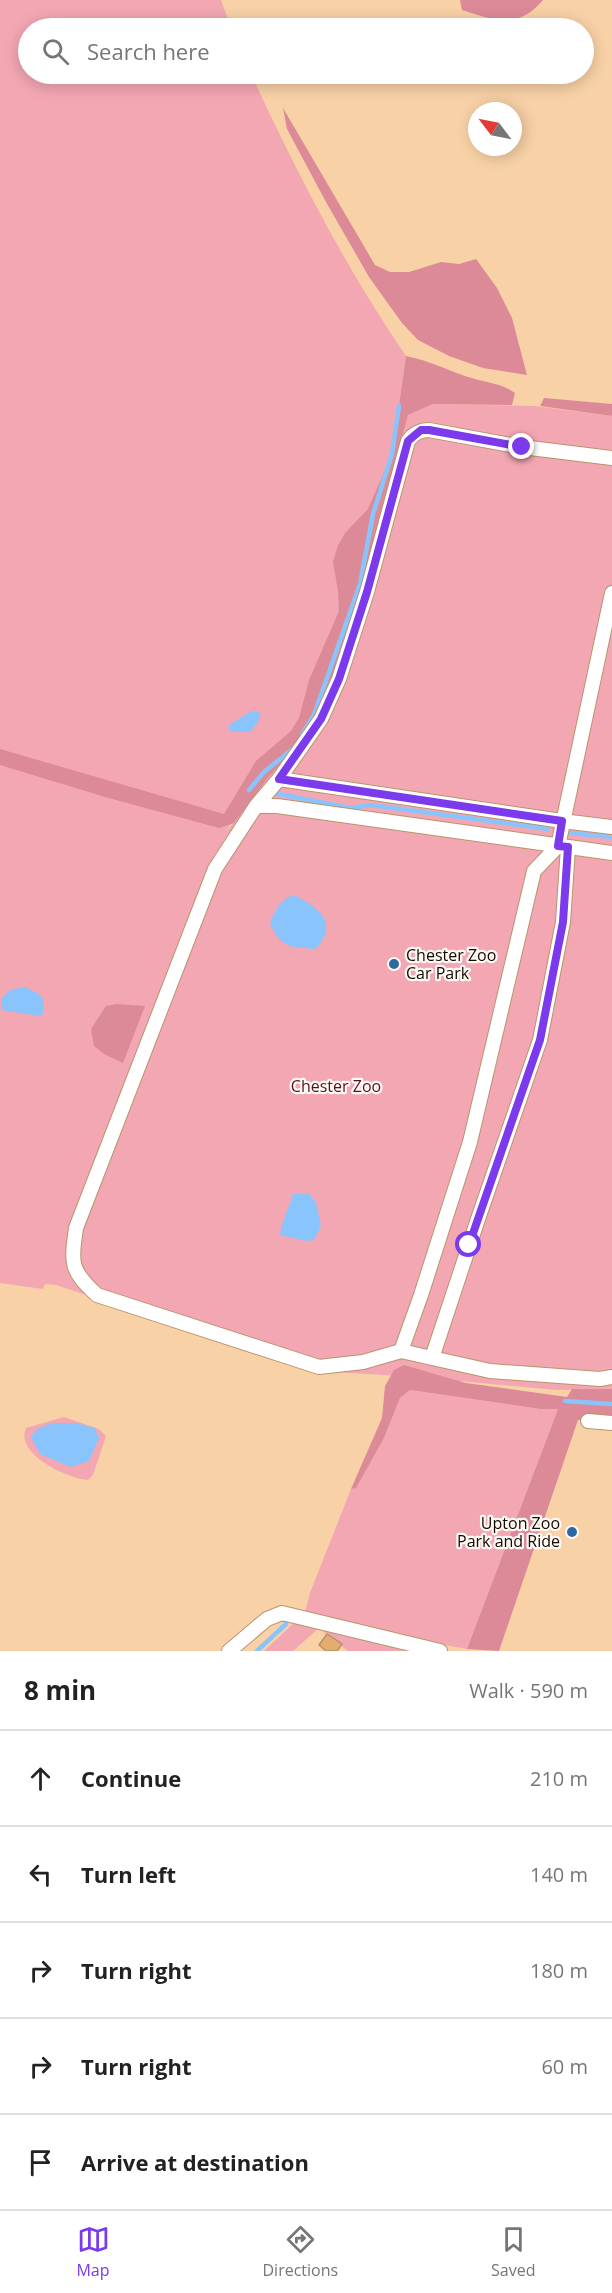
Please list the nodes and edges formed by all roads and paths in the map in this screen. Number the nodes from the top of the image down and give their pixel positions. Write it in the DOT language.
graph roads {
  1 [pos="612,458"];
  2 [pos="612,593"];
  3 [pos="605,659"];
  4 [pos="279,779"];
  5 [pos="256,806"];
  6 [pos="562,821"];
  7 [pos="612,827"];
  8 [pos="563,846"];
  9 [pos="612,853"];
  10 [pos="401,1352"];
  11 [pos="432,1358"];
  12 [pos="612,1377"];
  13 [pos="588,1421"];
  14 [pos="612,1423"];
  15 [pos="229,1651"];
  16 [pos="441,1651"];
  1 -- 4 [label="lane"];
  2 -- 3 [label="lane"];
  3 -- 6 [label="lane"];
  4 -- 5 [label="lane"];
  4 -- 6 [label="lane"];
  5 -- 8 [label="lane"];
  5 -- 10 [label="lane"];
  6 -- 7 [label="lane"];
  6 -- 8 [label="lane"];
  8 -- 9 [label="lane"];
  8 -- 10 [label="lane"];
  8 -- 11 [label="lane"];
  10 -- 11 [label="lane"];
  11 -- 12 [label="lane"];
  13 -- 14 [label="lane"];
  15 -- 16 [label="lane"];
}
